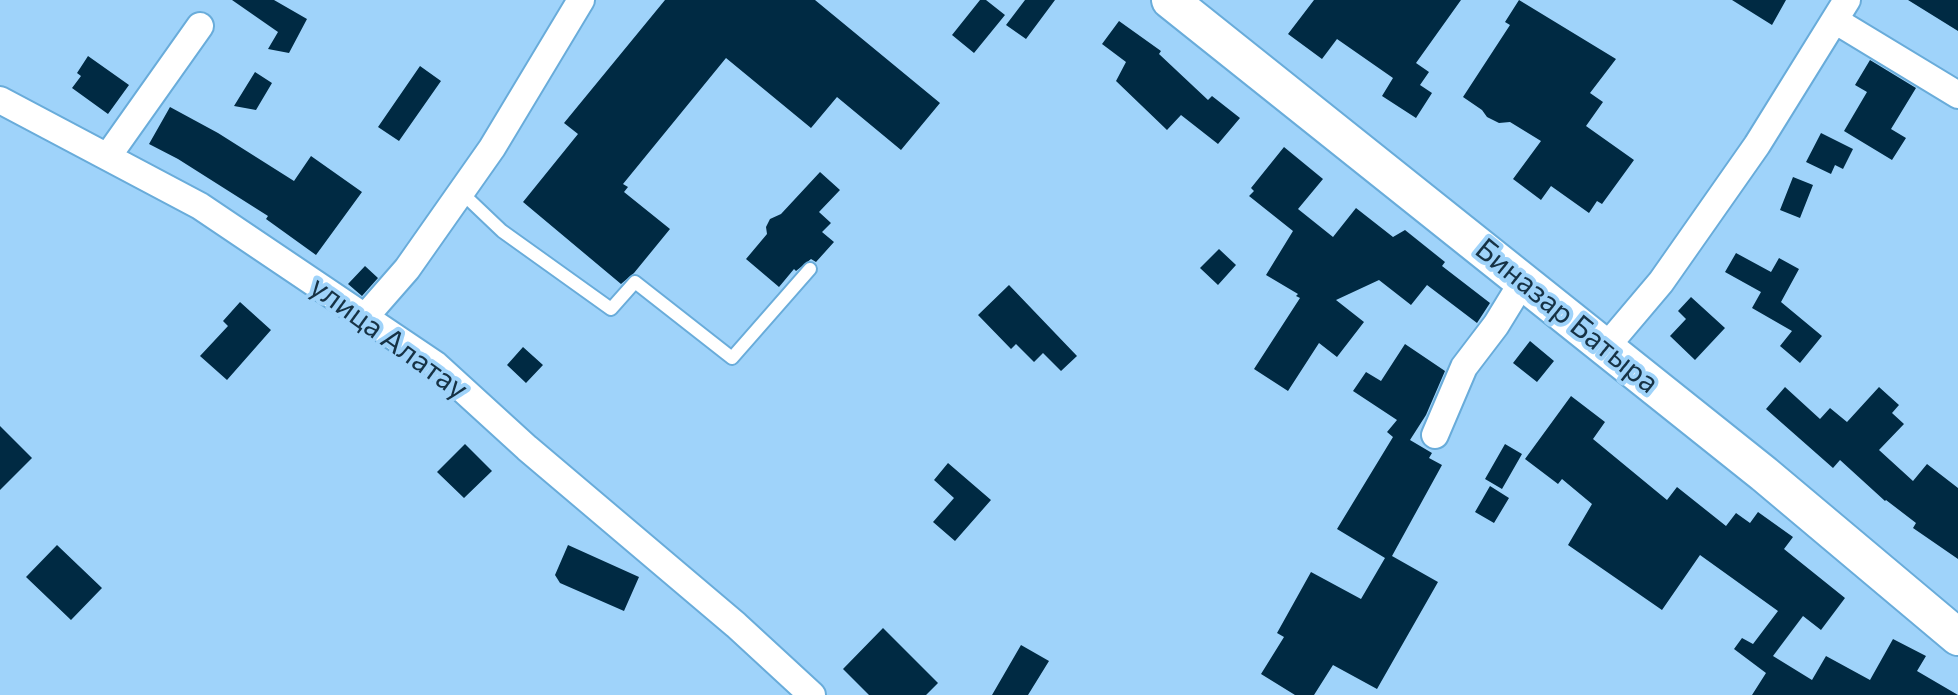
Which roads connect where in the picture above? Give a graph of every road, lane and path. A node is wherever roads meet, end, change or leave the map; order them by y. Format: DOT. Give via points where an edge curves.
graph roads {
  1 [pos="581,0"];
  2 [pos="1170,0"];
  3 [pos="1842,10"];
  4 [pos="200,26"];
  5 [pos="1958,95"];
  6 [pos="0,100"];
  7 [pos="108,156"];
  8 [pos="461,192"];
  9 [pos="810,269"];
  10 [pos="1523,281"];
  11 [pos="365,317"];
  12 [pos="1606,347"];
  13 [pos="1435,435"];
  14 [pos="1958,637"];
  15 [pos="812,695"];
  1 -- 8 [label="street"];
  2 -- 10 [label="street, Биназар Батыра"];
  3 -- 5 [label="street"];
  3 -- 12 [label="street" via="1757,145 1661,282"];
  4 -- 7 [label="street"];
  6 -- 7 [label="street, улица Алатау"];
  7 -- 11 [label="street, улица Алатау" via="200,206"];
  8 -- 9 [label="lane" via="502,231 611,309 635,282 732,358"];
  8 -- 11 [label="street" via="407,269"];
  10 -- 12 [label="street, Биназар Батыра"];
  10 -- 13 [label="street" via="1464,367"];
  11 -- 15 [label="street, улица Алатау" via="436,365"];
  12 -- 14 [label="street, Биназар Батыра"];
}
